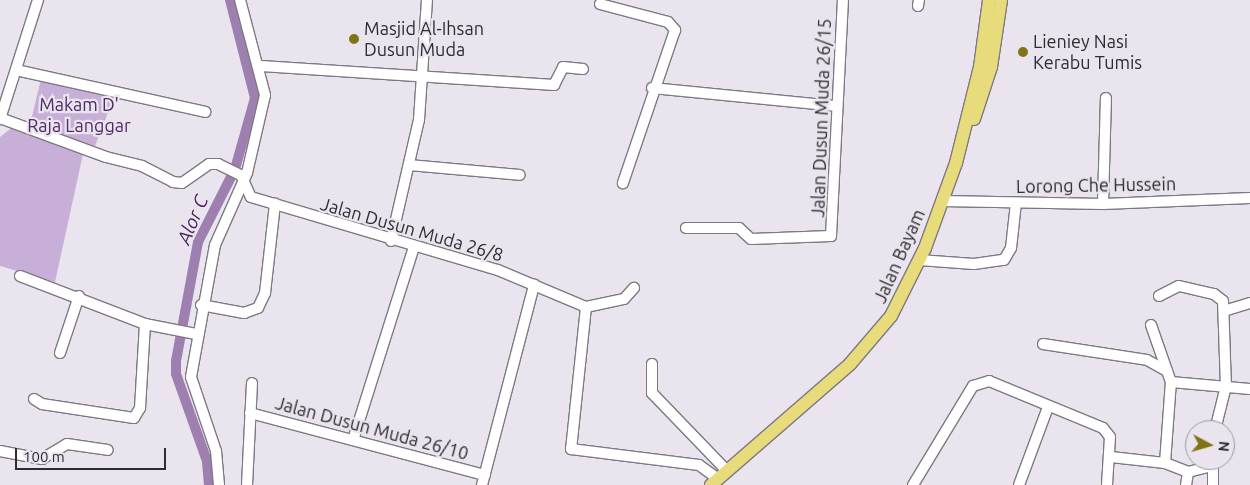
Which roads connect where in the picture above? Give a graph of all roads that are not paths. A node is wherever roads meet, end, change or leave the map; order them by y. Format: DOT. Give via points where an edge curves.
graph roads {
  1 [pos="38,0"];
  2 [pos="240,0"];
  3 [pos="427,0"];
  4 [pos="842,0"];
  5 [pos="1001,0"];
  6 [pos="600,4"];
  7 [pos="988,4"];
  8 [pos="261,66"];
  9 [pos="583,69"];
  10 [pos="16,70"];
  11 [pos="422,77"];
  12 [pos="652,88"];
  13 [pos="1106,98"];
  14 [pos="837,106"];
  15 [pos="205,112"];
  16 [pos="0,118"];
  17 [pos="956,163"];
  18 [pos="409,165"];
  19 [pos="520,176"];
  20 [pos="242,178"];
  21 [pos="623,183"];
  22 [pos="1250,198"];
  23 [pos="942,201"];
  24 [pos="1016,203"];
  25 [pos="275,204"];
  26 [pos="1103,204"];
  27 [pos="686,228"];
  28 [pos="391,242"];
  29 [pos="414,247"];
  30 [pos="919,260"];
  31 [pos="20,276"];
  32 [pos="534,285"];
  33 [pos="634,288"];
  34 [pos="79,296"];
  35 [pos="1159,296"];
  36 [pos="1250,303"];
  37 [pos="201,305"];
  38 [pos="586,308"];
  39 [pos="1227,310"];
  40 [pos="145,324"];
  41 [pos="1151,325"];
  42 [pos="193,333"];
  43 [pos="1043,344"];
  44 [pos="60,353"];
  45 [pos="652,364"];
  46 [pos="1165,370"];
  47 [pos="1171,382"];
  48 [pos="252,383"];
  49 [pos="1226,386"];
  50 [pos="1250,389"];
  51 [pos="34,398"];
  52 [pos="1048,407"];
  53 [pos="250,413"];
  54 [pos="1218,420"];
  55 [pos="354,437"];
  56 [pos="108,450"];
  57 [pos="0,451"];
  58 [pos="1111,457"];
  59 [pos="1165,462"];
  60 [pos="1193,470"];
  61 [pos="1212,470"];
  62 [pos="1188,472"];
  63 [pos="719,479"];
  64 [pos="483,480"];
  65 [pos="219,485"];
  66 [pos="246,485"];
  67 [pos="913,485"];
  68 [pos="1019,485"];
  69 [pos="1107,485"];
  70 [pos="1186,485"];
  71 [pos="1212,485"];
  1 -- 10 [label="street"];
  2 -- 8 [label="street"];
  3 -- 11 [label="street"];
  4 -- 14 [label="street, Jalan Dusun Muda 26/15"];
  5 -- 17 [label="main road" via="992,67"];
  6 -- 12 [label="street" via="673,25 674,42 661,60"];
  7 -- 17 [label="main road, Jalan Bayam" via="980,67"];
  8 -- 11 [label="street"];
  8 -- 20 [label="street" via="265,95"];
  9 -- 11 [label="street" via="563,67 554,85"];
  10 -- 15 [label="street"];
  10 -- 16 [label="street"];
  11 -- 18 [label="street"];
  12 -- 14 [label="street"];
  12 -- 21 [label="street"];
  13 -- 26 [label="street"];
  14 -- 27 [label="street, Jalan Dusun Muda 26/15" via="833,227 827,239 751,239 739,228"];
  16 -- 20 [label="street" via="106,157 142,166 173,182 186,181 211,163"];
  17 -- 23 [label="main road, Jalan Bayam"];
  18 -- 19 [label="street"];
  18 -- 28 [label="street"];
  20 -- 25 [label="street, Jalan Dusun Muda 26/8" via="249,196"];
  20 -- 37 [label="street" via="215,244"];
  22 -- 26 [label="street, Lorong Che Hussein"];
  23 -- 24 [label="street, Lorong Che Hussein"];
  23 -- 30 [label="main road, Jalan Bayam"];
  24 -- 26 [label="street, Lorong Che Hussein"];
  24 -- 30 [label="street" via="1011,248 1004,260 974,264"];
  25 -- 28 [label="street, Jalan Dusun Muda 26/8"];
  25 -- 37 [label="street" via="266,292 258,308 244,313"];
  28 -- 29 [label="street, Jalan Dusun Muda 26/8"];
  29 -- 32 [label="street, Jalan Dusun Muda 26/8"];
  29 -- 55 [label="street"];
  30 -- 63 [label="main road, Jalan Bayam" via="890,316 870,342"];
  31 -- 34 [label="street"];
  32 -- 38 [label="street, Jalan Dusun Muda 26/8"];
  32 -- 64 [label="street"];
  33 -- 38 [label="street" via="624,299"];
  34 -- 40 [label="street"];
  34 -- 44 [label="street"];
  35 -- 39 [label="street" via="1168,289 1191,288 1214,294"];
  36 -- 39 [label="street"];
  37 -- 42 [label="street"];
  38 -- 63 [label="street" via="571,449 699,465"];
  39 -- 49 [label="street"];
  40 -- 42 [label="street"];
  40 -- 51 [label="street" via="140,408 134,418 42,404"];
  41 -- 46 [label="street"];
  42 -- 65 [label="street" via="191,376 216,450"];
  43 -- 46 [label="street" via="1147,360"];
  45 -- 63 [label="street" via="652,393"];
  46 -- 47 [label="street"];
  47 -- 49 [label="street"];
  47 -- 59 [label="street"];
  48 -- 53 [label="street"];
  49 -- 50 [label="street"];
  49 -- 54 [label="street"];
  52 -- 58 [label="street" via="1103,428 1110,437"];
  52 -- 67 [label="street" via="998,384 980,381"];
  52 -- 68 [label="street"];
  53 -- 55 [label="street, Jalan Dusun Muda 26/10"];
  53 -- 66 [label="street"];
  55 -- 64 [label="street, Jalan Dusun Muda 26/10"];
  56 -- 57 [label="street" via="67,444 42,459"];
  58 -- 59 [label="street"];
  58 -- 69 [label="street"];
  59 -- 62 [label="street"];
  60 -- 62 [label="street"];
  61 -- 71 [label="street"];
  62 -- 70 [label="street"];
}
